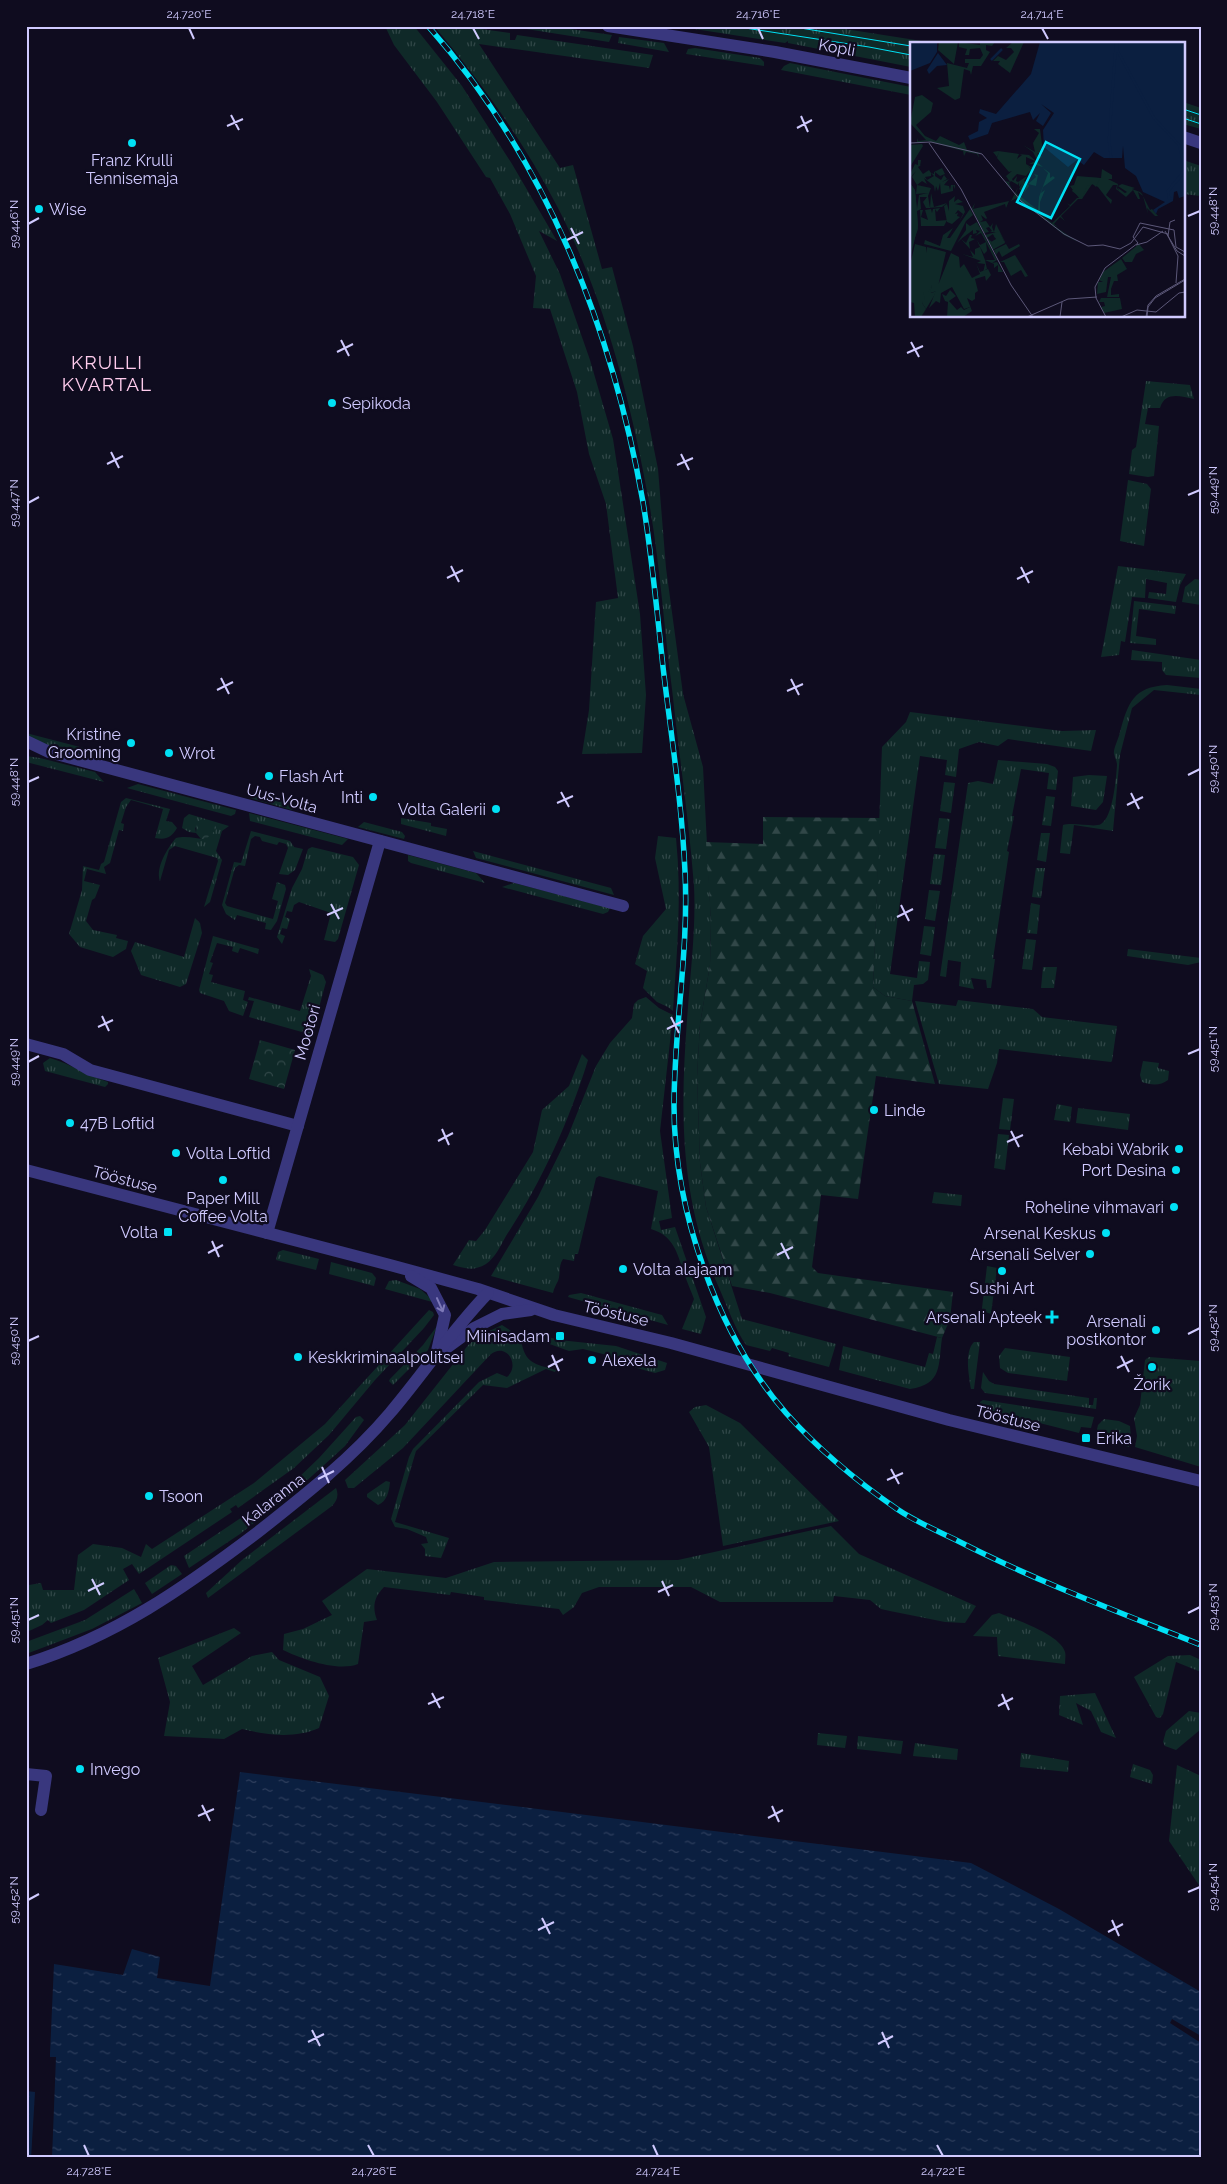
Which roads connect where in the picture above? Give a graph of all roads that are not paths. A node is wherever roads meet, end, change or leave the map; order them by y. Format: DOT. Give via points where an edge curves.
graph roads {
  1 [pos="608,26"];
  2 [pos="910,78"];
  3 [pos="1184,137"];
  4 [pos="1201,142"];
  5 [pos="26,741"];
  6 [pos="26,752"];
  7 [pos="49,752"];
  8 [pos="380,841"];
  9 [pos="623,906"];
  10 [pos="26,1044"];
  11 [pos="298,1126"];
  12 [pos="26,1170"];
  13 [pos="267,1233"];
  14 [pos="390,1265"];
  15 [pos="488,1293"];
  16 [pos="534,1310"];
  17 [pos="436,1356"];
  18 [pos="1201,1481"];
  19 [pos="26,1664"];
  20 [pos="26,1774"];
  21 [pos="41,1810"];
  1 -- 2 [label="street, Kopli"];
  3 -- 4 [label="street"];
  5 -- 7 [label="street, Uus-Volta"];
  6 -- 7 [label="street, Uus-Volta"];
  7 -- 8 [label="street, Uus-Volta"];
  8 -- 9 [label="street, Uus-Volta"];
  8 -- 11 [label="street, Mootori"];
  10 -- 11 [label="street" via="63,1054 90,1070"];
  11 -- 13 [label="street, Mootori"];
  12 -- 13 [label="street, Tööstuse"];
  13 -- 14 [label="street, Tööstuse"];
  14 -- 15 [label="street, Tööstuse"];
  14 -- 17 [label="street, one-way" via="420,1280 438,1299 445,1315"];
  15 -- 16 [label="street, Tööstuse"];
  15 -- 17 [label="street, Kalaranna" via="467,1314"];
  16 -- 17 [label="street" via="502,1314 474,1328"];
  16 -- 18 [label="street, Tööstuse" via="684,1346 949,1420"];
  17 -- 19 [label="street, Kalaranna" via="360,1446 281,1514 194,1581 142,1614 100,1635"];
  20 -- 21 [label="street" via="46,1776"];
}
